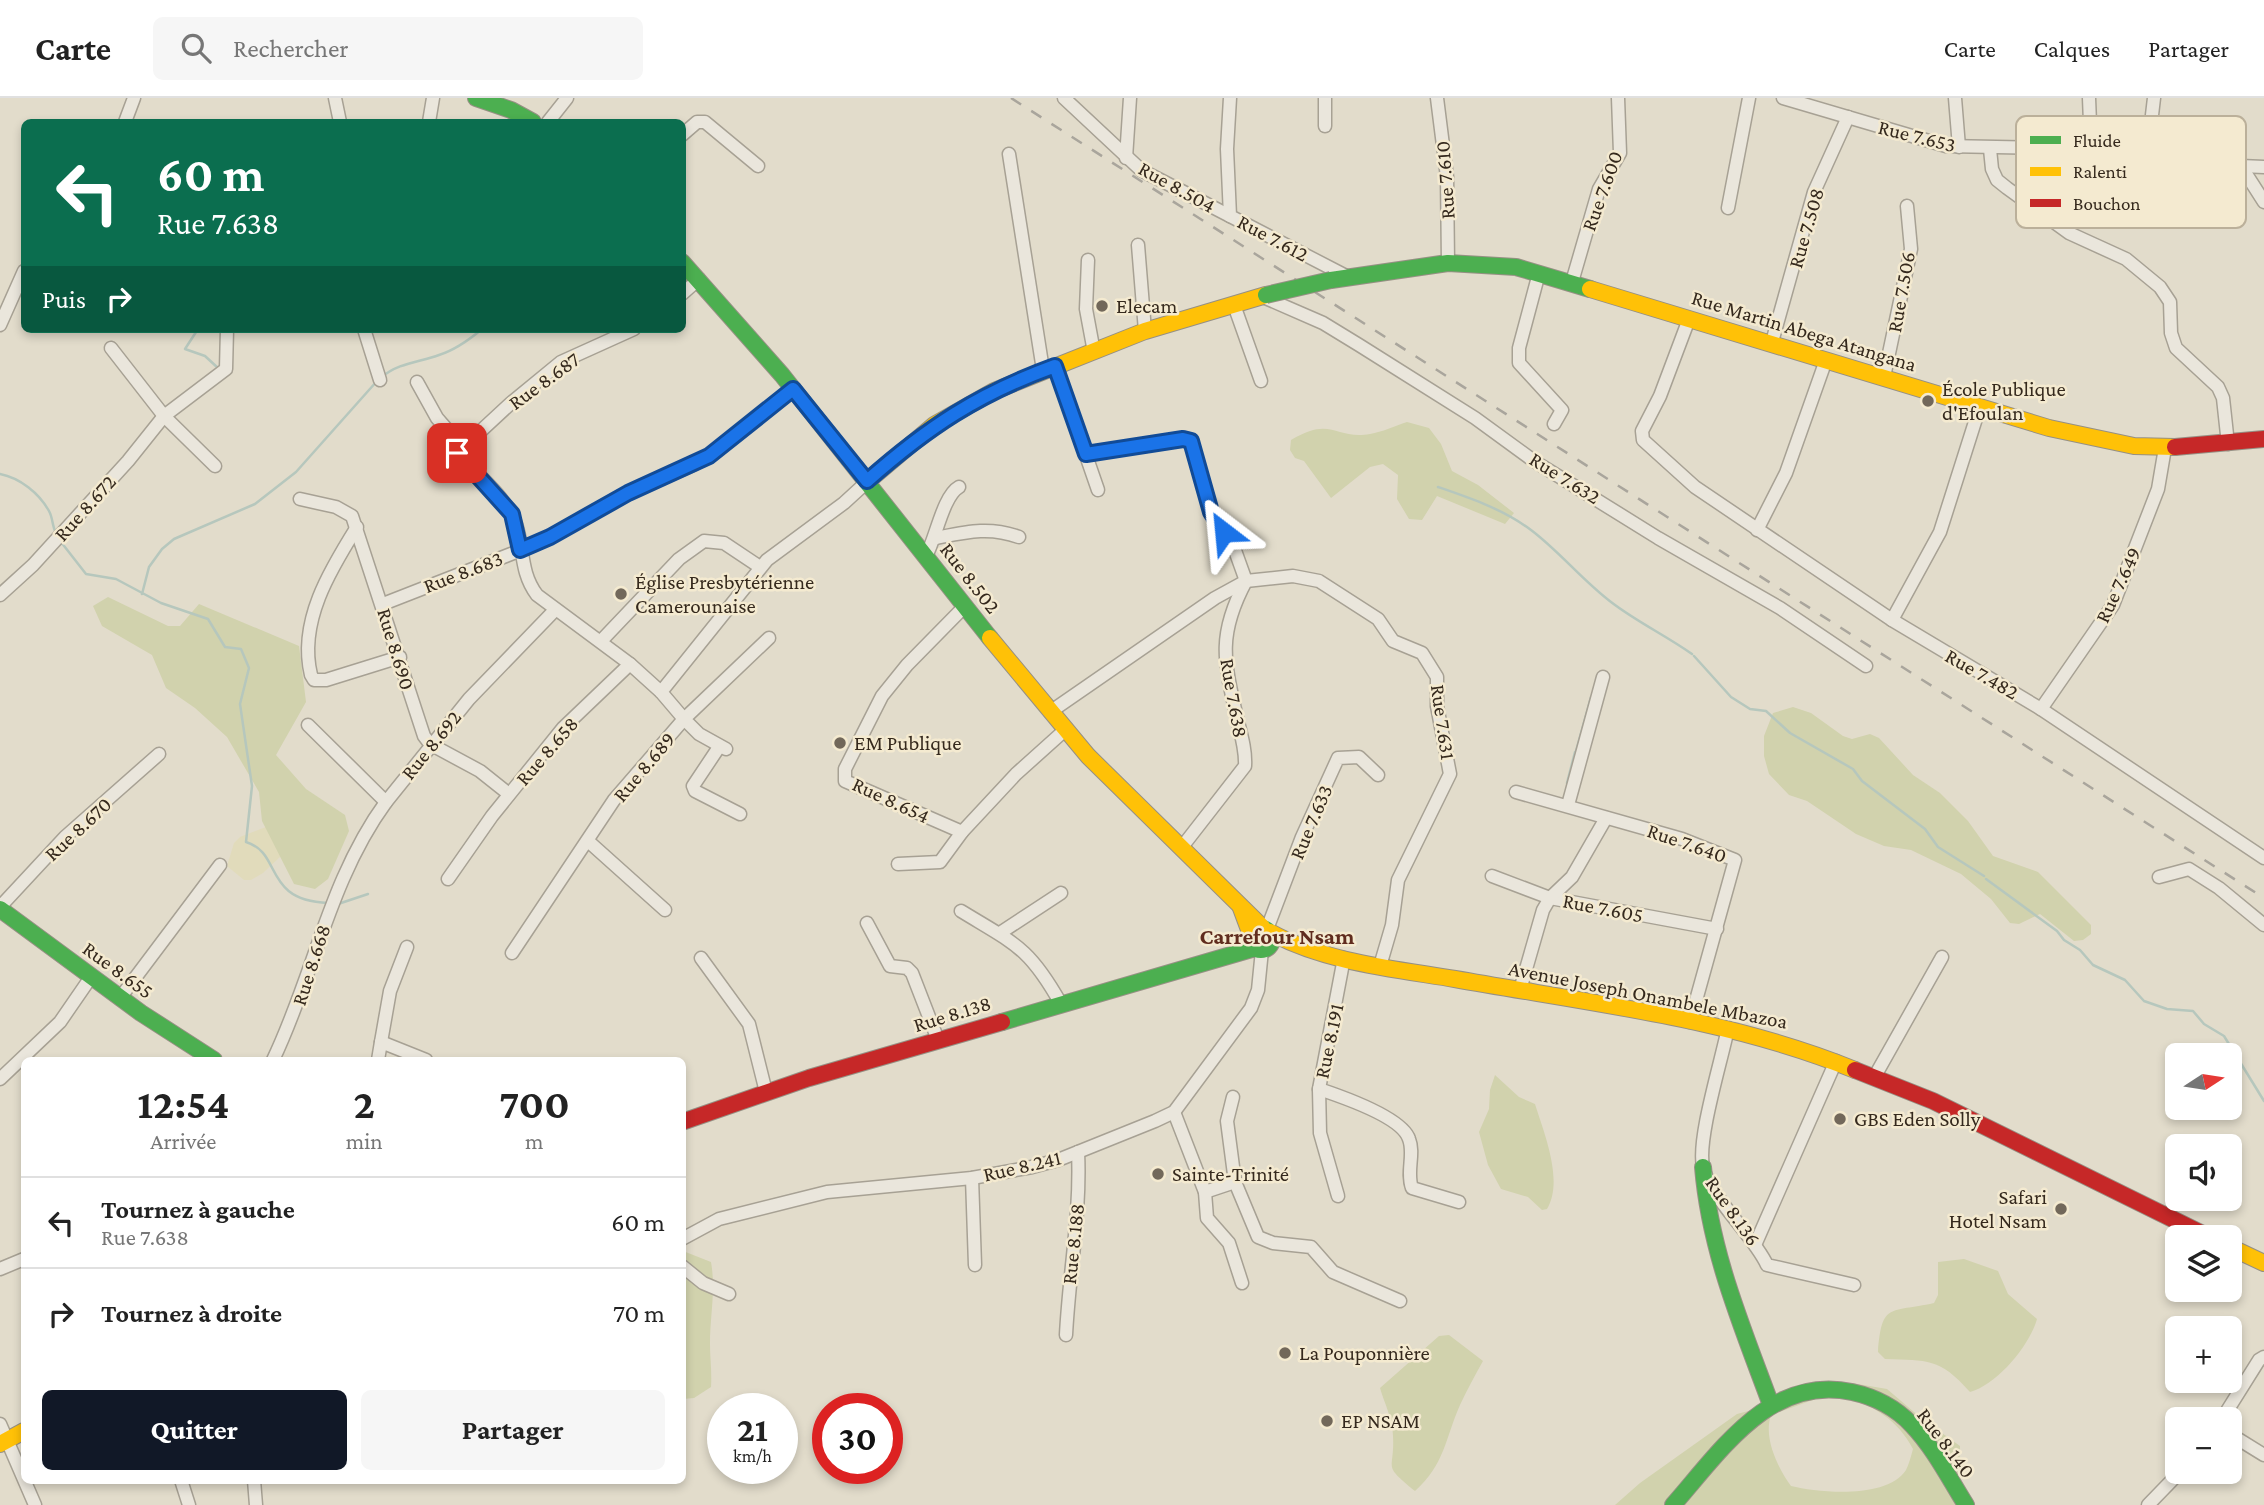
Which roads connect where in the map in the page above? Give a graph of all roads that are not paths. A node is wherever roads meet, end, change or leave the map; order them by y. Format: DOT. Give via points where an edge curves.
graph roads {
  1 [pos="134,98"];
  2 [pos="335,98"];
  3 [pos="433,98"];
  4 [pos="476,98"];
  5 [pos="567,98"];
  6 [pos="1065,98"];
  7 [pos="1130,98"];
  8 [pos="1230,98"];
  9 [pos="1325,98"];
  10 [pos="1437,98"];
  11 [pos="1618,98"];
  12 [pos="1749,98"];
  13 [pos="1783,98"];
  14 [pos="1955,98"];
  15 [pos="2089,98"];
  16 [pos="2154,98"];
  17 [pos="2090,116"];
  18 [pos="2152,116"];
  19 [pos="1848,117"];
  20 [pos="126,119"];
  21 [pos="339,119"];
  22 [pos="430,119"];
  23 [pos="528,119"];
  24 [pos="550,119"];
  25 [pos="1325,126"];
  26 [pos="686,132"];
  27 [pos="1959,147"];
  28 [pos="1990,149"];
  29 [pos="2016,149"];
  30 [pos="1009,155"];
  31 [pos="1126,158"];
  32 [pos="758,166"];
  33 [pos="2246,166"];
  34 [pos="2264,167"];
  35 [pos="2246,174"];
  36 [pos="2016,195"];
  37 [pos="2264,202"];
  38 [pos="1907,206"];
  39 [pos="1728,208"];
  40 [pos="1230,216"];
  41 [pos="2062,228"];
  42 [pos="1138,245"];
  43 [pos="1088,260"];
  44 [pos="1448,262"];
  45 [pos="686,266"];
  46 [pos="1539,273"];
  47 [pos="21,276"];
  48 [pos="1339,278"];
  49 [pos="699,279"];
  50 [pos="1572,282"];
  51 [pos="686,290"];
  52 [pos="1263,296"];
  53 [pos="5,302"];
  54 [pos="1234,305"];
  55 [pos="1689,319"];
  56 [pos="0,325"];
  57 [pos="1145,331"];
  58 [pos="227,333"];
  59 [pos="365,333"];
  60 [pos="625,333"];
  61 [pos="1772,342"];
  62 [pos="111,348"];
  63 [pos="1094,352"];
  64 [pos="1826,360"];
  65 [pos="1049,368"];
  66 [pos="1884,377"];
  67 [pos="380,380"];
  68 [pos="1261,381"];
  69 [pos="417,382"];
  70 [pos="793,389"];
  71 [pos="1980,406"];
  72 [pos="164,416"];
  73 [pos="1554,424"];
  74 [pos="2264,439"];
  75 [pos="2228,444"];
  76 [pos="463,448"];
  77 [pos="2165,448"];
  78 [pos="1086,454"];
  79 [pos="215,466"];
  80 [pos="867,481"];
  81 [pos="959,487"];
  82 [pos="1098,490"];
  83 [pos="300,499"];
  84 [pos="357,527"];
  85 [pos="1757,530"];
  86 [pos="1018,537"];
  87 [pos="936,538"];
  88 [pos="520,550"];
  89 [pos="926,556"];
  90 [pos="760,567"];
  91 [pos="1246,581"];
  92 [pos="0,595"];
  93 [pos="383,604"];
  94 [pos="965,606"];
  95 [pos="554,611"];
  96 [pos="1892,620"];
  97 [pos="769,638"];
  98 [pos="602,640"];
  99 [pos="400,657"];
  100 [pos="630,664"];
  101 [pos="1866,666"];
  102 [pos="1603,677"];
  103 [pos="660,692"];
  104 [pos="2041,709"];
  105 [pos="1051,712"];
  106 [pos="684,719"];
  107 [pos="308,725"];
  108 [pos="1065,730"];
  109 [pos="430,744"];
  110 [pos="159,754"];
  111 [pos="1378,775"];
  112 [pos="1516,792"];
  113 [pos="509,794"];
  114 [pos="386,802"];
  115 [pos="1568,806"];
  116 [pos="740,814"];
  117 [pos="1606,818"];
  118 [pos="962,832"];
  119 [pos="588,841"];
  120 [pos="1182,847"];
  121 [pos="2263,856"];
  122 [pos="898,864"];
  123 [pos="220,865"];
  124 [pos="1492,876"];
  125 [pos="2159,877"];
  126 [pos="448,879"];
  127 [pos="1061,893"];
  128 [pos="1550,898"];
  129 [pos="0,908"];
  130 [pos="665,910"];
  131 [pos="961,911"];
  132 [pos="867,923"];
  133 [pos="2264,925"];
  134 [pos="1717,929"];
  135 [pos="1000,933"];
  136 [pos="1261,939"];
  137 [pos="407,947"];
  138 [pos="512,953"];
  139 [pos="1942,957"];
  140 [pos="701,958"];
  141 [pos="1344,958"];
  142 [pos="1380,966"];
  143 [pos="91,978"];
  144 [pos="1520,990"];
  145 [pos="120,998"];
  146 [pos="1061,1004"];
  147 [pos="1690,1021"];
  148 [pos="1728,1028"];
  149 [pos="938,1040"];
  150 [pos="381,1042"];
  151 [pos="23,1057"];
  152 [pos="209,1057"];
  153 [pos="274,1057"];
  154 [pos="378,1057"];
  155 [pos="418,1057"];
  156 [pos="21,1059"];
  157 [pos="1836,1061"];
  158 [pos="1875,1076"];
  159 [pos="0,1079"];
  160 [pos="1319,1089"];
  161 [pos="766,1092"];
  162 [pos="1233,1097"];
  163 [pos="1174,1112"];
  164 [pos="686,1121"];
  165 [pos="1077,1152"];
  166 [pos="1703,1167"];
  167 [pos="972,1178"];
  168 [pos="1235,1182"];
  169 [pos="1205,1192"];
  170 [pos="1338,1196"];
  171 [pos="1459,1202"];
  172 [pos="2184,1225"];
  173 [pos="686,1237"];
  174 [pos="1755,1245"];
  175 [pos="2242,1253"];
  176 [pos="21,1260"];
  177 [pos="2264,1263"];
  178 [pos="975,1265"];
  179 [pos="0,1269"];
  180 [pos="686,1269"];
  181 [pos="1242,1283"];
  182 [pos="1854,1285"];
  183 [pos="729,1294"];
  184 [pos="1400,1301"];
  185 [pos="1066,1335"];
  186 [pos="2264,1357"];
  187 [pos="1771,1405"];
  188 [pos="2230,1407"];
  189 [pos="0,1424"];
  190 [pos="21,1433"];
  191 [pos="2242,1441"];
  192 [pos="3,1442"];
  193 [pos="2264,1455"];
  194 [pos="21,1477"];
  195 [pos="24,1484"];
  196 [pos="182,1484"];
  197 [pos="254,1484"];
  198 [pos="2168,1484"];
  199 [pos="35,1505"];
  200 [pos="189,1505"];
  201 [pos="256,1505"];
  202 [pos="1673,1505"];
  203 [pos="1966,1505"];
  204 [pos="2148,1505"];
  1 -- 20 [label="street"];
  2 -- 21 [label="street"];
  3 -- 22 [label="street"];
  4 -- 23 [label="main road"];
  5 -- 24 [label="street"];
  6 -- 31 [label="street, Rue 8.504"];
  7 -- 31 [label="street"];
  8 -- 40 [label="street, Rue 7.612"];
  9 -- 25 [label="street"];
  10 -- 44 [label="street, Rue 7.610" via="1447,177"];
  11 -- 50 [label="street, Rue 7.600" via="1620,153 1599,189"];
  12 -- 39 [label="street"];
  13 -- 19 [label="street, Rue 7.653"];
  14 -- 27 [label="street"];
  15 -- 17 [label="street"];
  16 -- 18 [label="street"];
  19 -- 27 [label="street, Rue 7.653" via="1923,142"];
  19 -- 61 [label="street, Rue 7.508" via="1814,192"];
  26 -- 32 [label="street" via="697,122 705,122"];
  27 -- 28 [label="street, Rue 7.653"];
  28 -- 29 [label="street, Rue 7.653"];
  28 -- 36 [label="street" via="1997,180"];
  30 -- 65 [label="street"];
  31 -- 40 [label="street, Rue 8.504" via="1161,182"];
  33 -- 34 [label="street, Rue 7.653"];
  35 -- 37 [label="street"];
  38 -- 66 [label="street, Rue 7.506" via="1911,249"];
  40 -- 48 [label="street, Rue 7.612"];
  41 -- 75 [label="street" via="2126,258 2160,287 2170,302 2176,348 2218,387 2223,398"];
  42 -- 57 [label="street"];
  43 -- 63 [label="street" via="1086,309"];
  44 -- 46 [label="main road, Rue Martin Abega Atangana"];
  44 -- 48 [label="main road, Rue Martin Abega Atangana"];
  45 -- 49 [label="main road, Rue 8.502"];
  46 -- 50 [label="main road, Rue Martin Abega Atangana"];
  46 -- 73 [label="street, Rue 7.632" via="1518,348 1519,363 1562,410"];
  47 -- 53 [label="street"];
  48 -- 52 [label="main road, Rue Martin Abega Atangana, bridge"];
  49 -- 51 [label="street"];
  49 -- 70 [label="main road, Rue 8.502"];
  50 -- 55 [label="main road, Rue Martin Abega Atangana"];
  52 -- 54 [label="main road, Rue Martin Abega Atangana"];
  52 -- 101 [label="street, Rue 7.632" via="1359,345 1534,461 1780,608"];
  53 -- 56 [label="street"];
  54 -- 57 [label="main road, Rue Martin Abega Atangana"];
  54 -- 68 [label="street"];
  55 -- 61 [label="main road, Rue Martin Abega Atangana"];
  55 -- 85 [label="street, Rue 7.482" via="1641,435 1646,445 1695,487"];
  57 -- 63 [label="main road, Rue Martin Abega Atangana"];
  58 -- 72 [label="street, Rue 8.672" via="226,369"];
  59 -- 67 [label="street"];
  60 -- 76 [label="street, Rue 8.687" via="561,362"];
  61 -- 64 [label="main road, Rue Martin Abega Atangana"];
  62 -- 72 [label="street"];
  63 -- 65 [label="main road, Rue Martin Abega Atangana"];
  64 -- 66 [label="main road, Rue Martin Abega Atangana"];
  64 -- 85 [label="street" via="1786,473"];
  65 -- 78 [label="street"];
  65 -- 80 [label="main road, Rue Martin Abega Atangana" via="962,407"];
  66 -- 71 [label="main road, Rue Martin Abega Atangana"];
  69 -- 76 [label="street" via="437,418"];
  70 -- 80 [label="main road, Rue 8.502"];
  70 -- 88 [label="street, Rue 8.683" via="709,456"];
  71 -- 77 [label="main road, Rue Martin Abega Atangana" via="2103,441"];
  71 -- 96 [label="street" via="1940,532"];
  72 -- 79 [label="street"];
  72 -- 92 [label="street, Rue 8.672" via="33,565"];
  74 -- 75 [label="main road, Rue Martin Abega Atangana"];
  75 -- 77 [label="main road, Rue Martin Abega Atangana"];
  76 -- 88 [label="street" via="457,453 512,514"];
  77 -- 104 [label="street, Rue 7.649" via="2158,489 2113,605"];
  78 -- 82 [label="street"];
  78 -- 91 [label="street" via="1188,439 1211,512 1232,542"];
  80 -- 89 [label="main road, Rue 8.502"];
  80 -- 90 [label="street"];
  81 -- 87 [label="street" via="949,495"];
  83 -- 84 [label="street" via="337,507 352,516"];
  84 -- 93 [label="street, Rue 8.690"];
  84 -- 99 [label="street" via="334,564 314,613 311,675 314,680 326,680"];
  85 -- 96 [label="street, Rue 7.482"];
  86 -- 87 [label="street" via="981,529"];
  87 -- 89 [label="street"];
  88 -- 93 [label="street, Rue 8.683"];
  88 -- 95 [label="street" via="530,586"];
  89 -- 94 [label="main road, Rue 8.502"];
  90 -- 98 [label="street" via="724,543 704,541 679,559"];
  90 -- 103 [label="street"];
  91 -- 105 [label="street, Rue 7.631" via="1214,598"];
  91 -- 120 [label="street, Rue 7.638" via="1230,611 1225,645 1245,766"];
  91 -- 142 [label="street, Rue 7.631" via="1293,576 1318,581 1378,619 1392,641 1422,653 1437,677 1449,778 1398,880"];
  93 -- 99 [label="street, Rue 8.690"];
  94 -- 105 [label="main road, Rue 8.502"];
  94 -- 118 [label="street, Rue 8.654" via="882,696 844,776 851,784"];
  95 -- 98 [label="street"];
  95 -- 109 [label="street, Rue 8.692"];
  96 -- 104 [label="street, Rue 7.482"];
  97 -- 106 [label="street"];
  98 -- 100 [label="street"];
  99 -- 109 [label="street, Rue 8.690" via="419,726"];
  100 -- 103 [label="street"];
  100 -- 113 [label="street, Rue 8.658" via="564,728"];
  102 -- 115 [label="street"];
  103 -- 106 [label="street, Rue 8.689"];
  104 -- 121 [label="street, Rue 7.482"];
  105 -- 108 [label="main road, Rue 8.502"];
  106 -- 116 [label="street" via="722,748 693,786 695,791"];
  106 -- 119 [label="street, Rue 8.689" via="626,785"];
  107 -- 114 [label="street, Rue 8.692"];
  108 -- 118 [label="street"];
  108 -- 120 [label="main road, Rue 8.502" via="1143,813"];
  109 -- 113 [label="street" via="480,771"];
  109 -- 114 [label="street, Rue 8.692"];
  110 -- 129 [label="street, Rue 8.670" via="65,837"];
  111 -- 136 [label="street, Rue 7.633" via="1359,757 1338,758"];
  112 -- 115 [label="street, Rue 7.640"];
  113 -- 126 [label="street, Rue 8.658"];
  114 -- 153 [label="street, Rue 8.668" via="346,869 293,1019"];
  115 -- 117 [label="street, Rue 7.640"];
  117 -- 128 [label="street" via="1572,877"];
  117 -- 134 [label="street, Rue 7.640" via="1682,839 1735,860"];
  118 -- 122 [label="street" via="940,862"];
  119 -- 130 [label="street"];
  119 -- 138 [label="street, Rue 8.689"];
  120 -- 136 [label="main road, Rue 8.502" via="1240,906"];
  123 -- 145 [label="street"];
  124 -- 128 [label="street, Rue 7.605"];
  125 -- 133 [label="street" via="2189,869"];
  127 -- 135 [label="street"];
  128 -- 134 [label="street, Rue 7.605"];
  128 -- 144 [label="street"];
  129 -- 143 [label="main road, Rue 8.655"];
  131 -- 135 [label="street"];
  132 -- 149 [label="street" via="890,966 912,973"];
  134 -- 147 [label="street, Rue 7.640"];
  135 -- 146 [label="street" via="1037,963"];
  136 -- 141 [label="main road, Avenue Joseph Onambele Mbazoa"];
  136 -- 146 [label="main road, Rue 8.138" via="1234,952"];
  136 -- 163 [label="street" via="1258,990 1251,1008"];
  137 -- 150 [label="street" via="390,991"];
  139 -- 158 [label="street"];
  140 -- 161 [label="street" via="749,1024"];
  141 -- 142 [label="main road, Avenue Joseph Onambele Mbazoa"];
  141 -- 160 [label="street, Rue 8.191"];
  142 -- 144 [label="main road, Avenue Joseph Onambele Mbazoa"];
  143 -- 145 [label="main road, Rue 8.655"];
  143 -- 151 [label="street" via="60,1022"];
  144 -- 147 [label="main road, Avenue Joseph Onambele Mbazoa"];
  145 -- 152 [label="main road, Rue 8.655"];
  146 -- 149 [label="main road, Rue 8.138"];
  147 -- 148 [label="main road, Avenue Joseph Onambele Mbazoa"];
  148 -- 157 [label="main road, Avenue Joseph Onambele Mbazoa"];
  148 -- 166 [label="street, Rue 8.136" via="1709,1110"];
  149 -- 161 [label="main road, Rue 8.138"];
  150 -- 154 [label="street"];
  150 -- 155 [label="street"];
  156 -- 159 [label="street"];
  157 -- 158 [label="main road, Avenue Joseph Onambele Mbazoa"];
  157 -- 174 [label="street"];
  158 -- 172 [label="main road, Avenue Joseph Onambele Mbazoa"];
  160 -- 170 [label="street" via="1320,1133"];
  160 -- 171 [label="street, Rue 8.191" via="1361,1104 1401,1129 1410,1140 1412,1188"];
  161 -- 164 [label="main road, Rue 8.138"];
  162 -- 168 [label="street" via="1227,1121"];
  163 -- 165 [label="street, Rue 8.241"];
  163 -- 169 [label="street"];
  165 -- 167 [label="street, Rue 8.241" via="1032,1167"];
  165 -- 185 [label="street, Rue 8.188" via="1078,1213"];
  166 -- 174 [label="street, Rue 8.136"];
  166 -- 187 [label="main road" via="1709,1233 1721,1277"];
  167 -- 173 [label="street, Rue 8.241" via="827,1192 719,1219"];
  167 -- 178 [label="street"];
  168 -- 169 [label="street"];
  168 -- 184 [label="street" via="1258,1237 1311,1247 1333,1272"];
  169 -- 181 [label="street" via="1207,1218 1229,1243"];
  174 -- 182 [label="street, Rue 8.136" via="1767,1265"];
  175 -- 177 [label="main road"];
  176 -- 179 [label="street"];
  180 -- 183 [label="street"];
  186 -- 188 [label="street"];
  187 -- 202 [label="main road, Rue 8.140" via="1746,1425"];
  187 -- 203 [label="main road, Rue 8.140" via="1822,1388 1873,1398 1912,1426"];
  189 -- 192 [label="street"];
  190 -- 192 [label="main road"];
  191 -- 193 [label="street"];
  192 -- 194 [label="street"];
  195 -- 199 [label="street"];
  196 -- 200 [label="street"];
  197 -- 201 [label="street"];
  198 -- 204 [label="street"];
}
